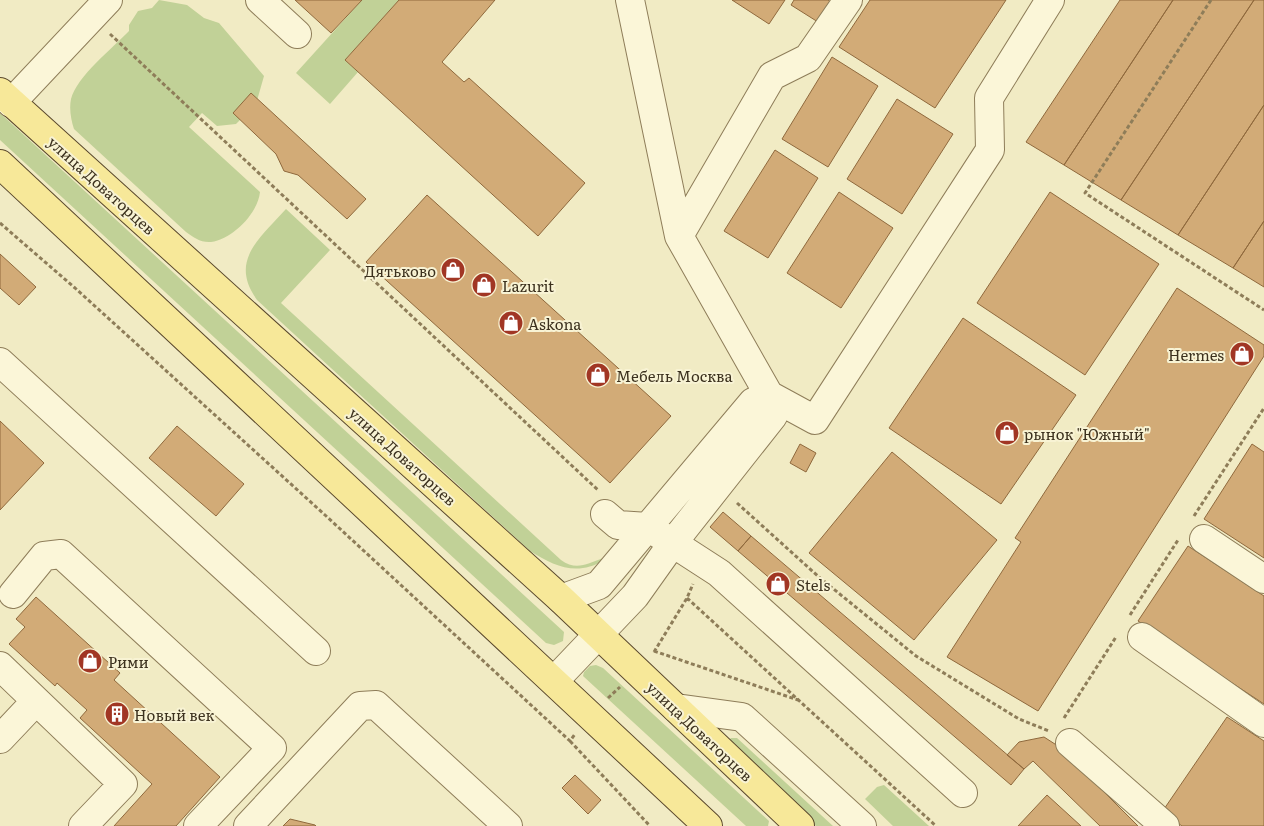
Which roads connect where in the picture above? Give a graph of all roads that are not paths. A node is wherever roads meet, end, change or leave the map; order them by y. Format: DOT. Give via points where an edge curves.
graph roads {
  1 [pos="260,0"];
  2 [pos="630,0"];
  3 [pos="848,0"];
  4 [pos="1050,0"];
  5 [pos="100,8"];
  6 [pos="297,34"];
  7 [pos="6,98"];
  8 [pos="0,164"];
  9 [pos="679,236"];
  10 [pos="0,362"];
  11 [pos="769,395"];
  12 [pos="603,503"];
  13 [pos="648,527"];
  14 [pos="1192,532"];
  15 [pos="683,551"];
  16 [pos="1264,579"];
  17 [pos="561,598"];
  18 [pos="6,602"];
  19 [pos="1130,629"];
  20 [pos="598,634"];
  21 [pos="316,650"];
  22 [pos="0,666"];
  23 [pos="554,681"];
  24 [pos="36,701"];
  25 [pos="676,708"];
  26 [pos="1264,723"];
  27 [pos="1061,733"];
  28 [pos="0,740"];
  29 [pos="964,794"];
  30 [pos="83,826"];
  31 [pos="198,826"];
  32 [pos="248,826"];
  33 [pos="508,826"];
  34 [pos="708,826"];
  35 [pos="800,826"];
  36 [pos="862,826"];
  37 [pos="1165,826"];
  1 -- 6 [label="lane"];
  2 -- 9 [label="lane"];
  3 -- 9 [label="lane" via="808,58 772,76"];
  4 -- 11 [label="lane" via="989,98 990,150 815,420"];
  5 -- 7 [label="lane"];
  7 -- 17 [label="main road, улица Доваторцев"];
  8 -- 23 [label="main road"];
  9 -- 11 [label="lane"];
  10 -- 21 [label="lane"];
  11 -- 13 [label="lane" via="753,402"];
  11 -- 15 [label="lane" via="773,416"];
  12 -- 13 [label="lane" via="618,524"];
  13 -- 15 [label="lane"];
  13 -- 17 [label="lane" via="599,585"];
  14 -- 16 [label="lane"];
  15 -- 20 [label="lane"];
  15 -- 29 [label="lane" via="719,573"];
  17 -- 20 [label="main road, улица Доваторцев"];
  18 -- 31 [label="lane" via="44,556 61,554 272,748"];
  19 -- 26 [label="lane"];
  20 -- 23 [label="lane"];
  20 -- 25 [label="main road, улица Доваторцев"];
  22 -- 24 [label="lane"];
  23 -- 34 [label="main road"];
  24 -- 28 [label="lane"];
  24 -- 30 [label="lane" via="123,784"];
  25 -- 35 [label="main road, улица Доваторцев"];
  25 -- 36 [label="lane" via="742,717"];
  27 -- 37 [label="lane"];
  32 -- 33 [label="lane" via="360,706 376,705"];
}
